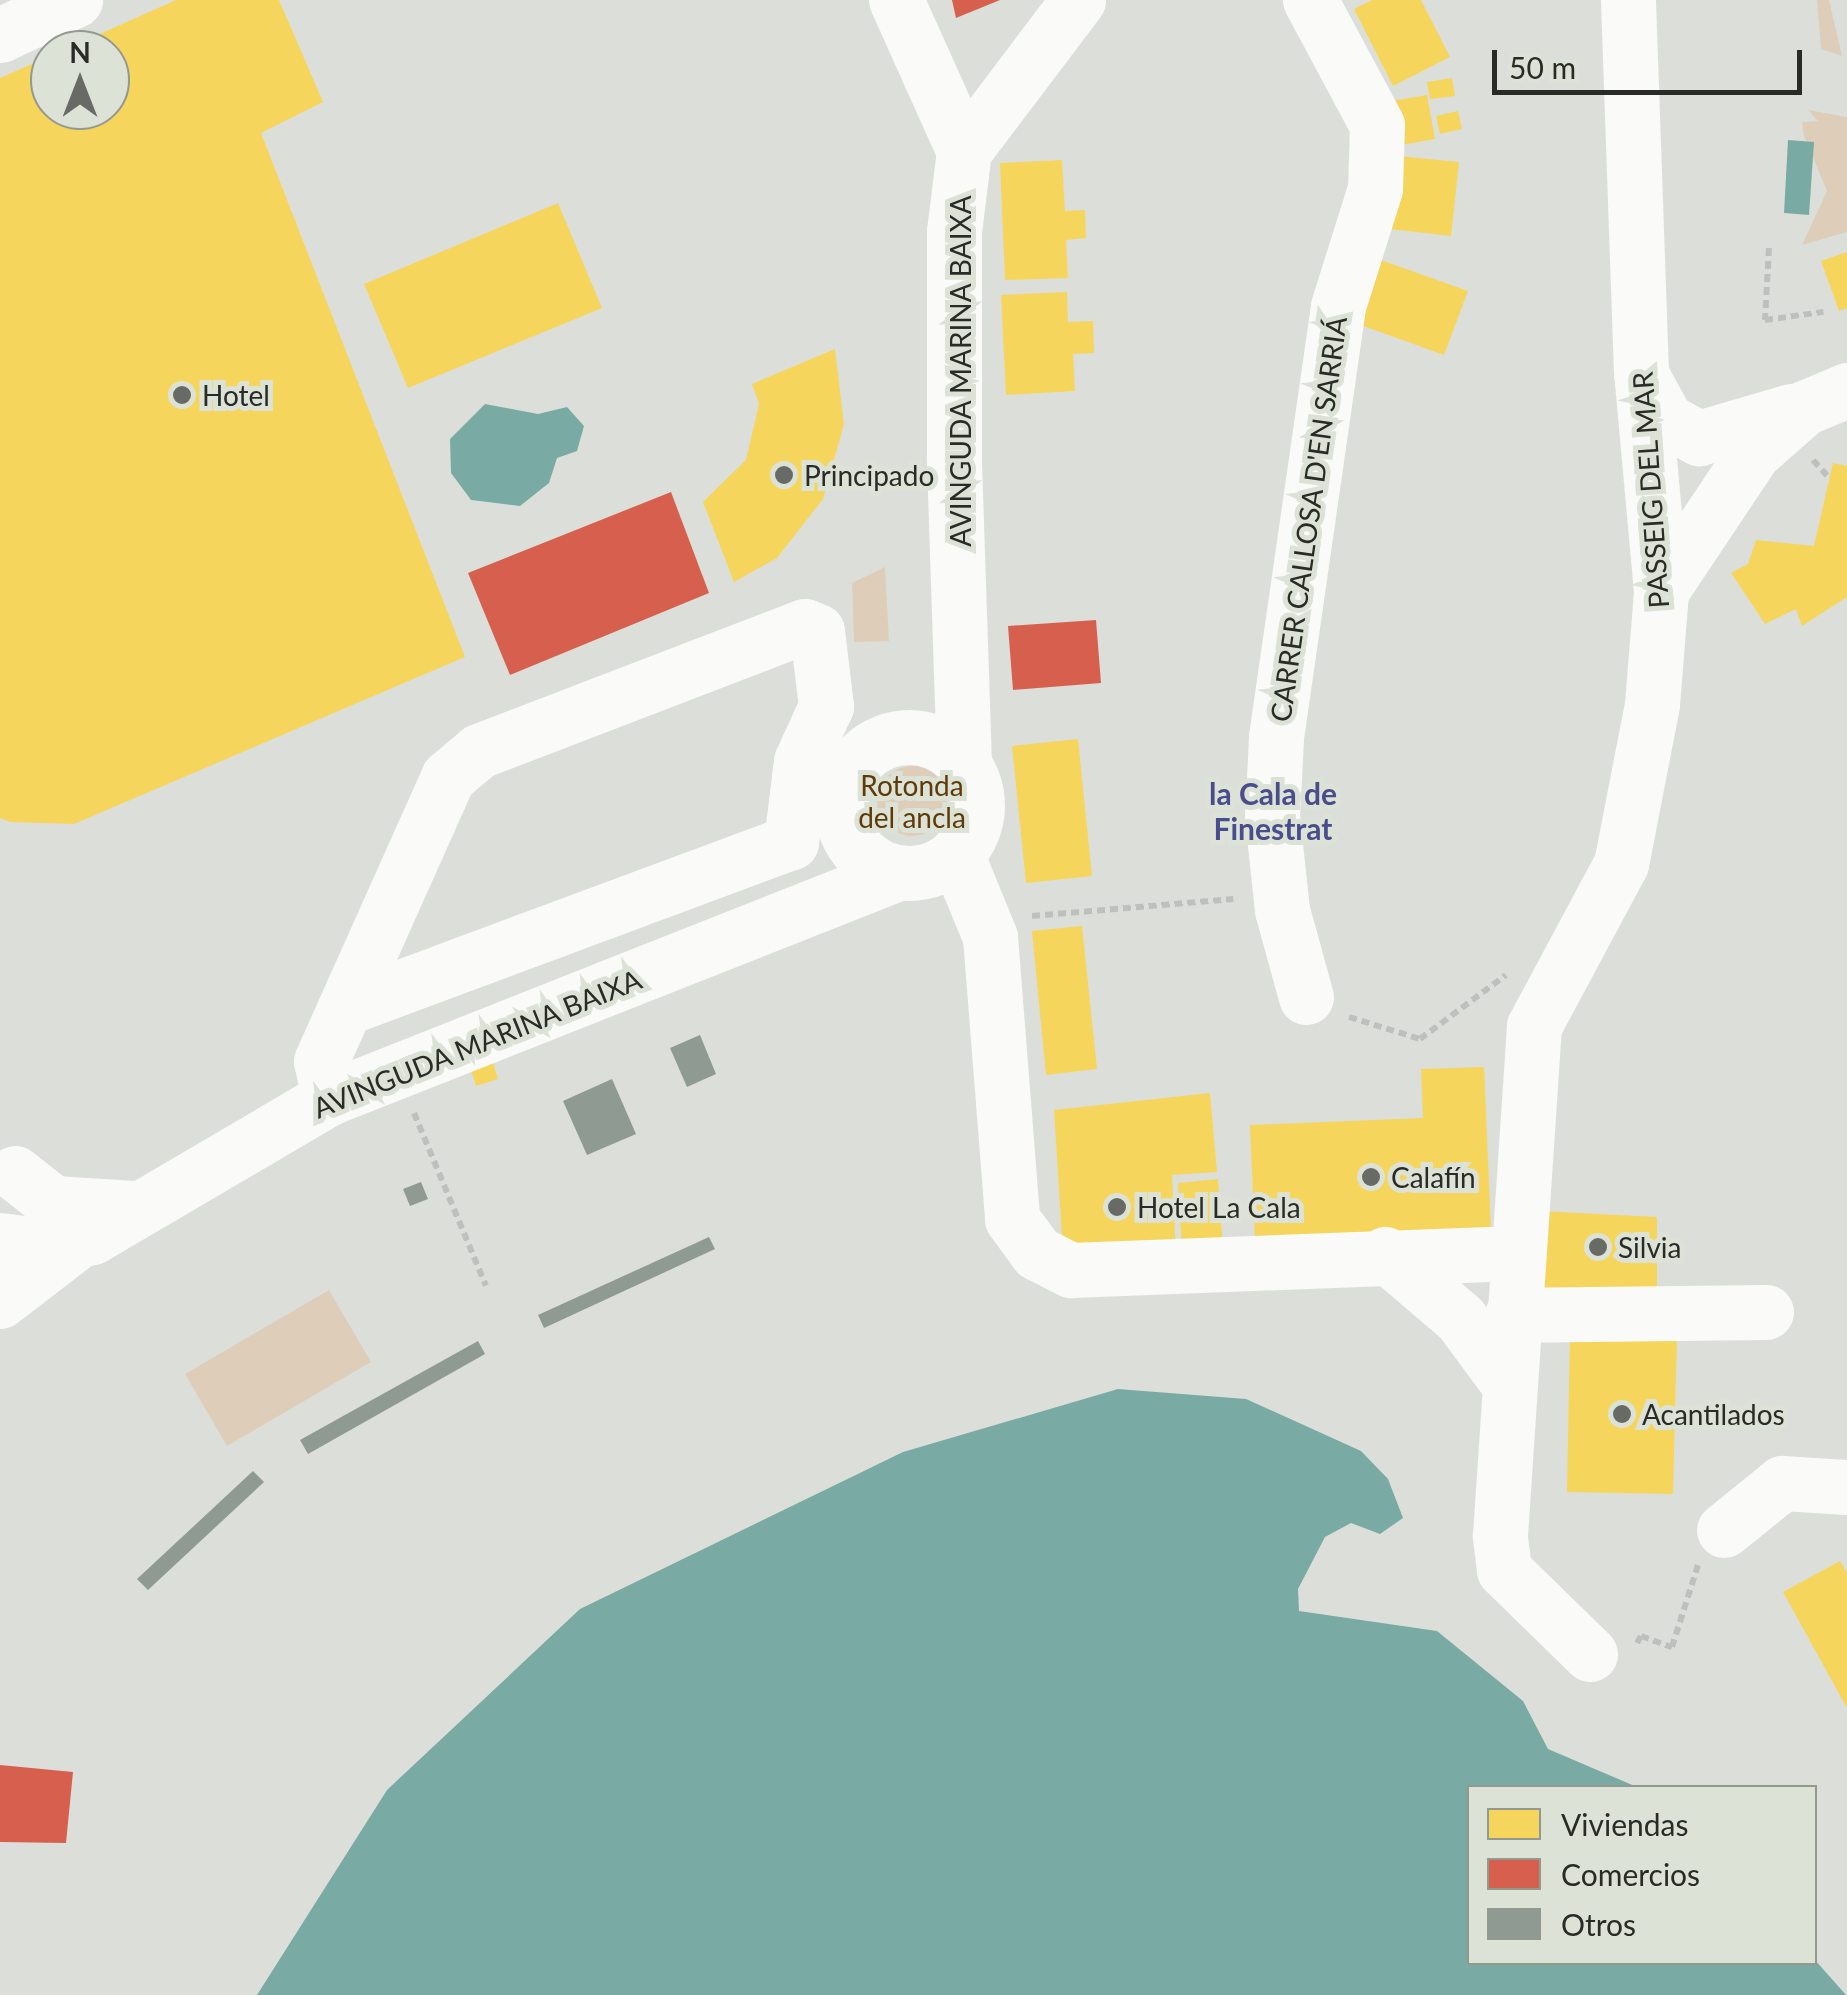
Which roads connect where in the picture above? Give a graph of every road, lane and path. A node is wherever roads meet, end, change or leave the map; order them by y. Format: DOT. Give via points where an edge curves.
graph roads {
  1 [pos="76,0"];
  2 [pos="896,0"];
  3 [pos="1078,0"];
  4 [pos="1310,0"];
  5 [pos="1628,0"];
  6 [pos="0,36"];
  7 [pos="964,151"];
  8 [pos="1769,248"];
  9 [pos="1823,312"];
  10 [pos="1641,374"];
  11 [pos="1825,399"];
  12 [pos="1661,591"];
  13 [pos="963,661"];
  14 [pos="927,726"];
  15 [pos="964,764"];
  16 [pos="847,835"];
  17 [pos="956,854"];
  18 [pos="898,872"];
  19 [pos="1281,895"];
  20 [pos="800,918"];
  21 [pos="986,920"];
  22 [pos="1547,989"];
  23 [pos="1306,997"];
  24 [pos="345,1008"];
  25 [pos="396,1070"];
  26 [pos="329,1098"];
  27 [pos="6,1155"];
  28 [pos="104,1221"];
  29 [pos="0,1237"];
  30 [pos="1515,1253"];
  31 [pos="1385,1254"];
  32 [pos="486,1286"];
  33 [pos="0,1301"];
  34 [pos="1766,1312"];
  35 [pos="1512,1315"];
  36 [pos="1508,1384"];
  37 [pos="1847,1487"];
  38 [pos="1724,1530"];
  39 [pos="1590,1654"];
  1 -- 6 [label="street"];
  2 -- 7 [label="street"];
  3 -- 7 [label="street, AVINGUDA MARINA BAIXA"];
  4 -- 19 [label="street, CARRER CALLOSA D'EN SARRIÁ" via="1376,124 1375,189 1338,306 1276,737"];
  5 -- 10 [label="street, PASSEIG DEL MAR"];
  7 -- 13 [label="street, AVINGUDA MARINA BAIXA" via="954,231"];
  8 -- 9 [label="path" via="1766,320"];
  10 -- 11 [label="street" via="1666,420 1699,438"];
  10 -- 12 [label="street, PASSEIG DEL MAR"];
  11 -- 12 [label="street" via="1708,508"];
  12 -- 22 [label="street, PASSEIG DEL MAR" via="1635,826"];
  13 -- 14 [label="street, AVINGUDA MARINA BAIXA"];
  13 -- 15 [label="street, AVINGUDA MARINA BAIXA"];
  14 -- 15 [label="street"];
  14 -- 16 [label="street" via="876,744 847,774"];
  15 -- 17 [label="street" via="976,820"];
  16 -- 18 [label="street"];
  16 -- 20 [label="street, AVINGUDA MARINA BAIXA" via="830,886"];
  17 -- 18 [label="street"];
  17 -- 21 [label="street"];
  18 -- 20 [label="street, AVINGUDA MARINA BAIXA"];
  19 -- 21 [label="path"];
  19 -- 23 [label="street, CARRER CALLOSA D'EN SARRIÁ"];
  20 -- 25 [label="street, AVINGUDA MARINA BAIXA"];
  21 -- 31 [label="street" via="1012,1219 1037,1253 1070,1270"];
  22 -- 23 [label="path" via="1509,972 1420,1040"];
  22 -- 30 [label="street, PASSEIG DEL MAR" via="1534,1026"];
  24 -- 24 [label="street" via="791,842 801,761 826,706 816,631 805,626 479,751 448,777"];
  24 -- 26 [label="street" via="321,1061"];
  25 -- 26 [label="street, AVINGUDA MARINA BAIXA"];
  25 -- 32 [label="path"];
  26 -- 28 [label="street, AVINGUDA MARINA BAIXA"];
  27 -- 28 [label="street" via="53,1204"];
  27 -- 29 [label="street" via="16,1209"];
  28 -- 29 [label="street"];
  28 -- 33 [label="street, AVINGUDA MARINA BAIXA"];
  30 -- 31 [label="street"];
  30 -- 35 [label="street"];
  31 -- 36 [label="street" via="1460,1318"];
  34 -- 35 [label="street"];
  35 -- 36 [label="street"];
  36 -- 39 [label="street" via="1504,1570"];
  37 -- 38 [label="street" via="1782,1484"];
  38 -- 39 [label="path" via="1702,1552 1672,1648 1642,1636 1616,1672"];
}
